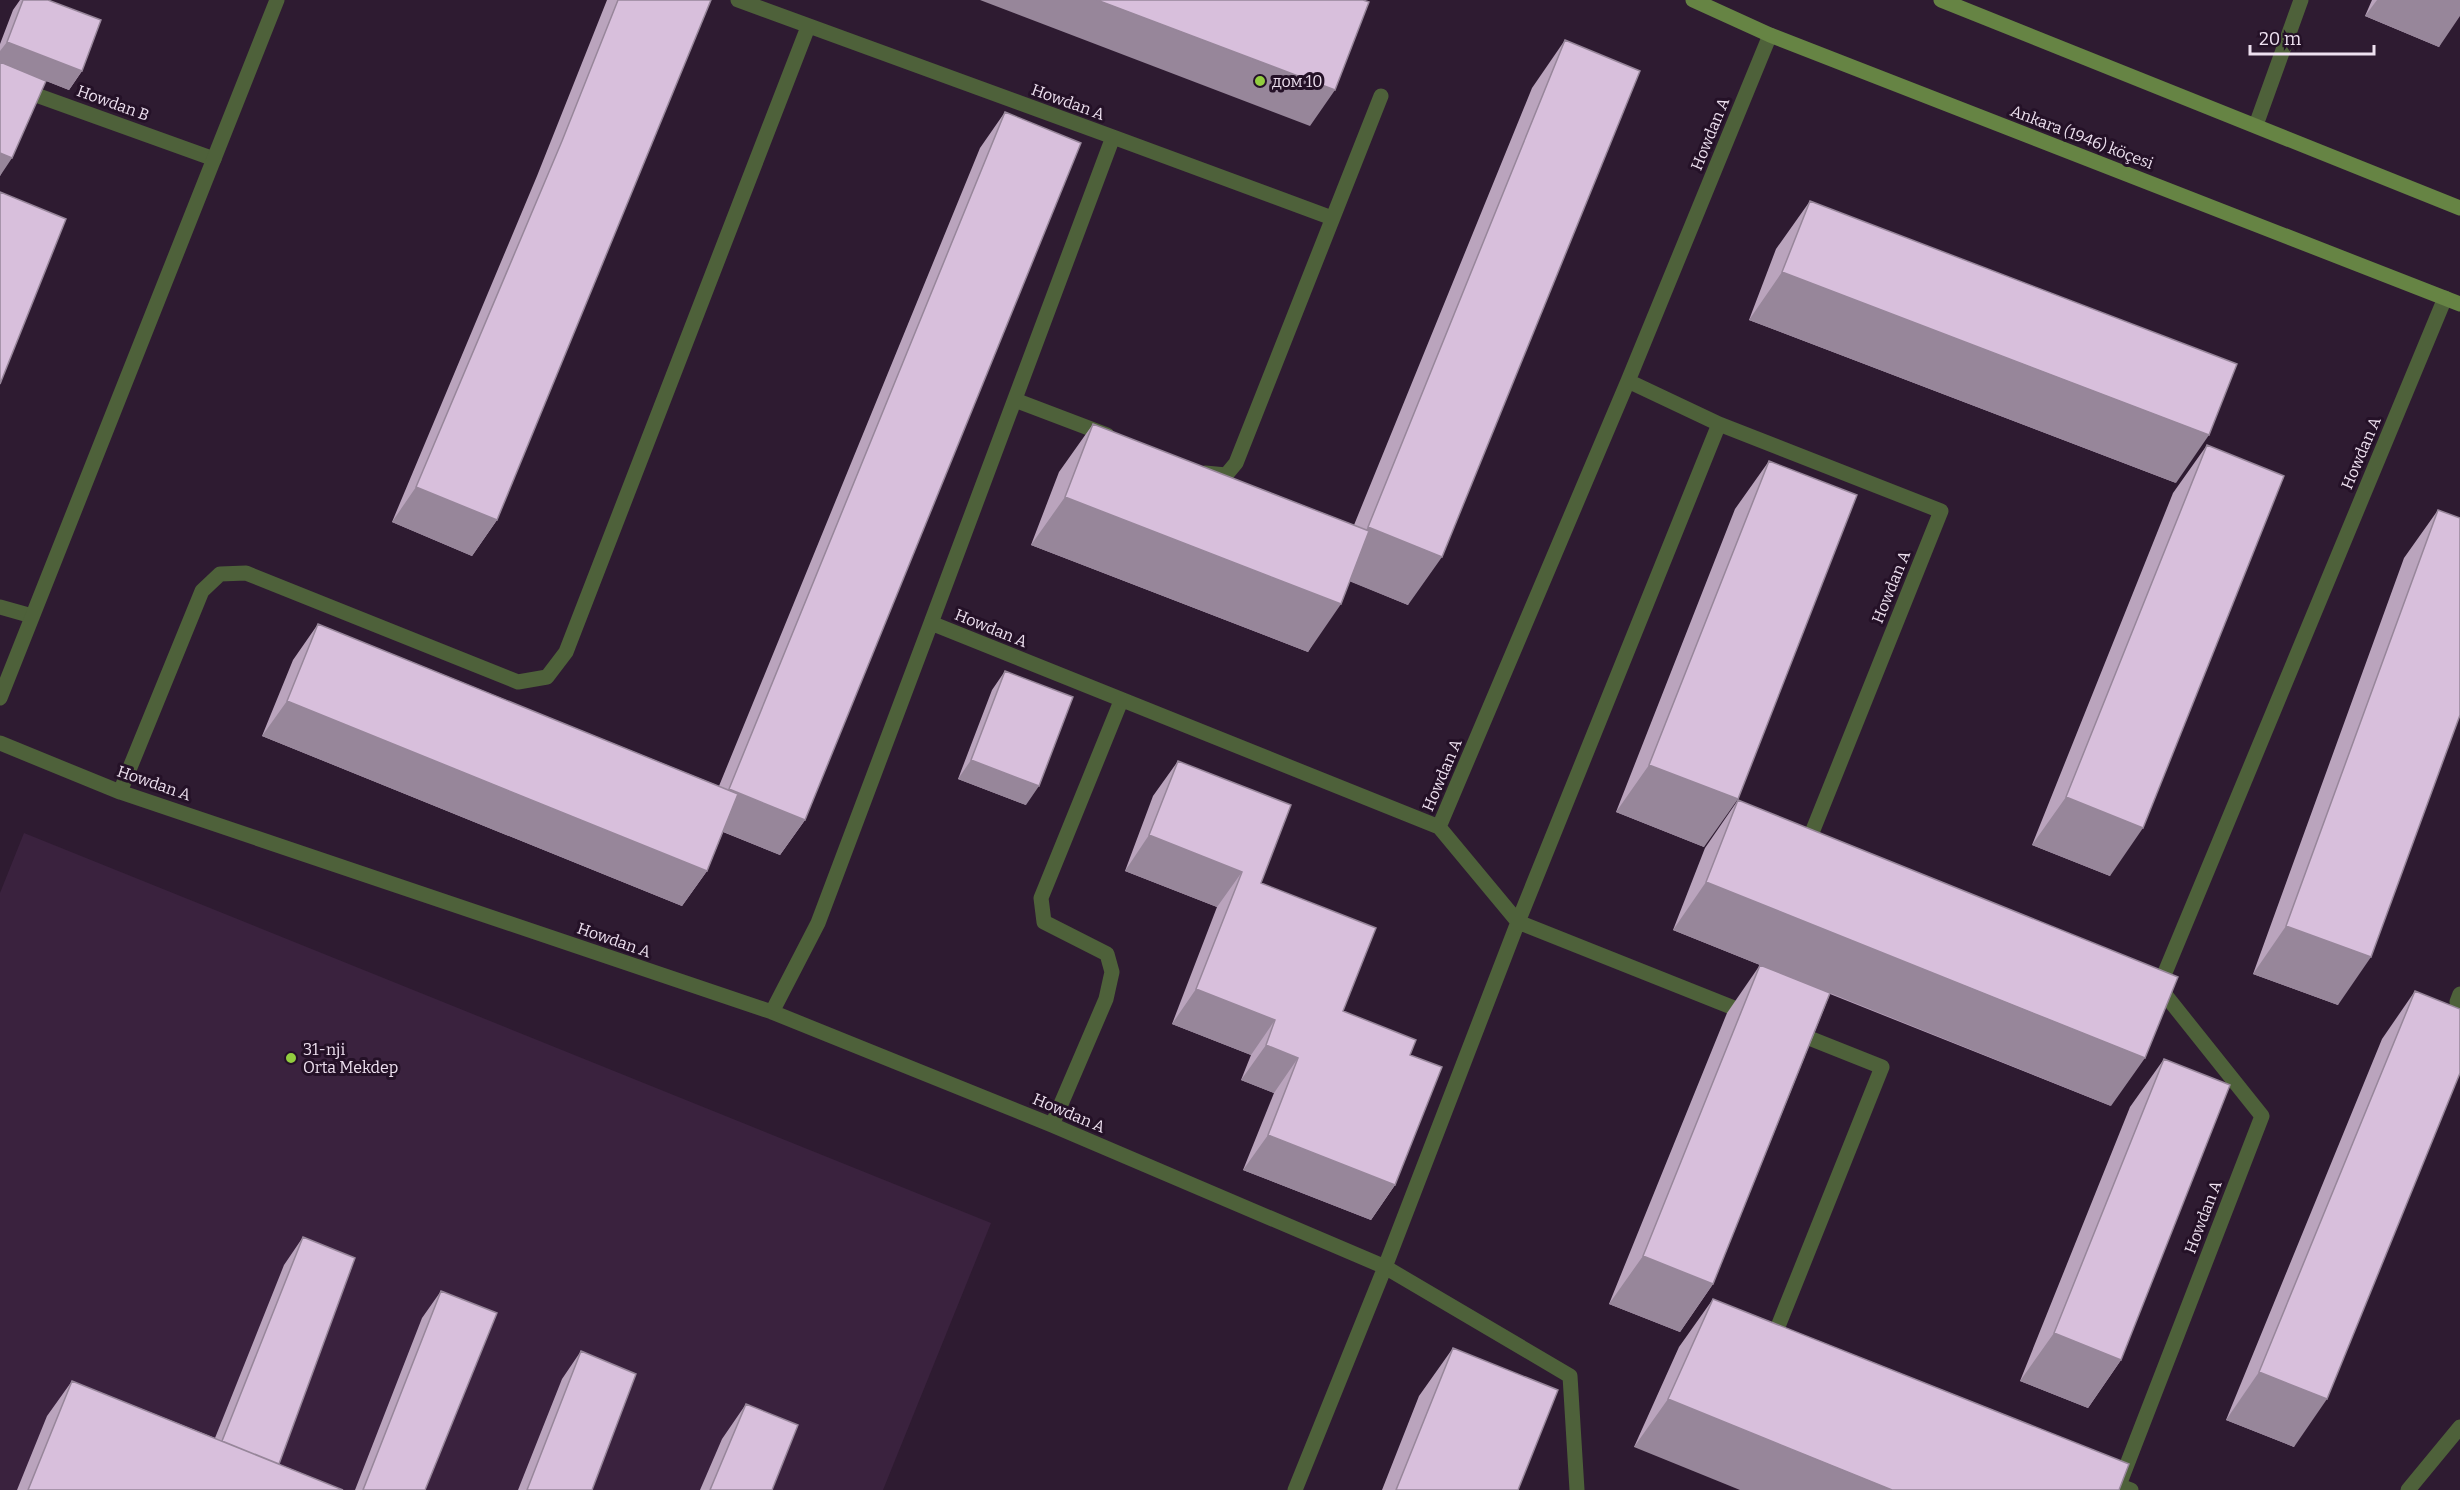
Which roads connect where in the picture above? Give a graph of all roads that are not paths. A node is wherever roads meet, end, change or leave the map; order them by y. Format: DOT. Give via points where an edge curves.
graph roads {
  1 [pos="277,0"];
  2 [pos="738,0"];
  3 [pos="1693,0"];
  4 [pos="1941,0"];
  5 [pos="2301,0"];
  6 [pos="808,27"];
  7 [pos="1770,35"];
  8 [pos="0,82"];
  9 [pos="1381,96"];
  10 [pos="2256,125"];
  11 [pos="1113,137"];
  12 [pos="214,159"];
  13 [pos="2460,208"];
  14 [pos="1332,218"];
  15 [pos="2445,298"];
  16 [pos="2460,304"];
  17 [pos="1628,381"];
  18 [pos="1015,400"];
  19 [pos="1719,424"];
  20 [pos="1123,441"];
  21 [pos="1188,467"];
  22 [pos="0,606"];
  23 [pos="32,616"];
  24 [pos="931,623"];
  25 [pos="0,698"];
  26 [pos="1121,700"];
  27 [pos="0,743"];
  28 [pos="120,792"];
  29 [pos="1439,827"];
  30 [pos="1830,849"];
  31 [pos="1518,922"];
  32 [pos="2137,978"];
  33 [pos="2159,987"];
  34 [pos="772,1012"];
  35 [pos="1761,1019"];
  36 [pos="1783,1027"];
  37 [pos="1052,1125"];
  38 [pos="1384,1267"];
  39 [pos="1786,1358"];
  40 [pos="2460,1428"];
  41 [pos="2085,1473"];
  42 [pos="2125,1488"];
  43 [pos="1295,1490"];
  44 [pos="1577,1490"];
  45 [pos="2408,1490"];
  1 -- 12 [label="street"];
  2 -- 6 [label="street, Howdan A"];
  3 -- 7 [label="main road, Ankara (1946) köçesi"];
  4 -- 10 [label="main road"];
  5 -- 10 [label="street"];
  6 -- 11 [label="street, Howdan A"];
  6 -- 28 [label="street" via="566,652 547,677 518,682 246,573 220,574 202,591"];
  7 -- 15 [label="main road, Ankara (1946) köçesi"];
  7 -- 17 [label="street, Howdan A"];
  8 -- 12 [label="street, Howdan B"];
  9 -- 14 [label="street"];
  10 -- 13 [label="main road"];
  11 -- 14 [label="street"];
  11 -- 18 [label="street, Howdan A"];
  12 -- 23 [label="street"];
  14 -- 21 [label="street" via="1236,463 1226,475 1210,475"];
  15 -- 16 [label="main road, Ankara (1946) köçesi"];
  15 -- 33 [label="street, Howdan A"];
  17 -- 19 [label="street, Howdan A"];
  17 -- 29 [label="street, Howdan A"];
  18 -- 20 [label="street"];
  18 -- 24 [label="street, Howdan A"];
  19 -- 30 [label="street, Howdan A" via="1941,511 1809,840"];
  19 -- 31 [label="street"];
  22 -- 23 [label="street"];
  23 -- 25 [label="street"];
  24 -- 26 [label="street, Howdan A"];
  24 -- 34 [label="street" via="818,923"];
  26 -- 29 [label="street, Howdan A"];
  26 -- 37 [label="street" via="1041,898 1044,922 1107,954 1112,972 1106,999"];
  27 -- 28 [label="street, Howdan A"];
  28 -- 34 [label="street, Howdan A"];
  29 -- 31 [label="street"];
  31 -- 35 [label="street"];
  31 -- 38 [label="street"];
  32 -- 33 [label="street, Howdan A"];
  33 -- 42 [label="street, Howdan A" via="2262,1116"];
  34 -- 37 [label="street, Howdan A"];
  36 -- 39 [label="street" via="1882,1067 1773,1339"];
  37 -- 38 [label="street, Howdan A"];
  38 -- 43 [label="street"];
  38 -- 44 [label="street, Howdan A" via="1570,1376"];
  40 -- 45 [label="street"];
  41 -- 42 [label="street"];
}
